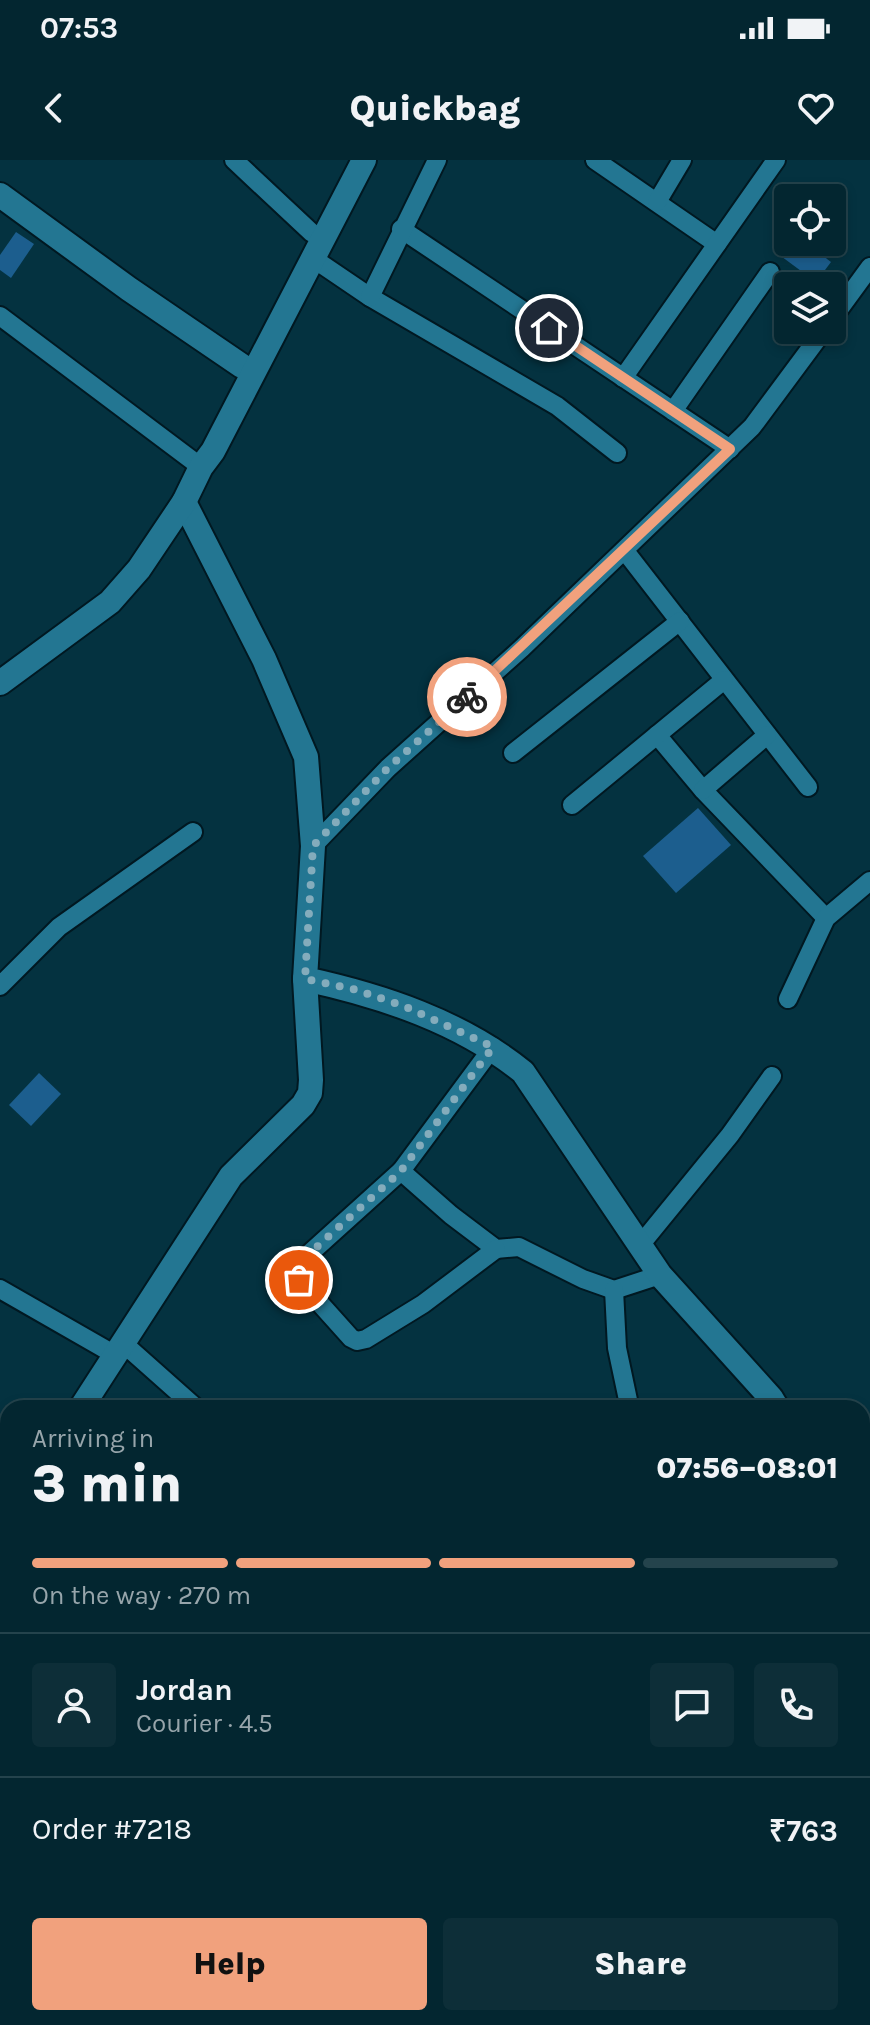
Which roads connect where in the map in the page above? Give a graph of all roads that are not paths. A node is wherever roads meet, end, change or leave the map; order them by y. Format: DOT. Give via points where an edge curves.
graph roads {
  1 [pos="234,160"];
  2 [pos="349,160"];
  3 [pos="364,160"];
  4 [pos="437,160"];
  5 [pos="595,160"];
  6 [pos="682,160"];
  7 [pos="776,160"];
  8 [pos="0,195"];
  9 [pos="657,202"];
  10 [pos="401,229"];
  11 [pos="312,233"];
  12 [pos="717,244"];
  13 [pos="314,259"];
  14 [pos="869,270"];
  15 [pos="770,272"];
  16 [pos="370,297"];
  17 [pos="846,300"];
  18 [pos="0,316"];
  19 [pos="814,344"];
  20 [pos="242,366"];
  21 [pos="623,378"];
  22 [pos="673,411"];
  23 [pos="730,449"];
  24 [pos="617,453"];
  25 [pos="201,467"];
  26 [pos="184,502"];
  27 [pos="625,551"];
  28 [pos="680,621"];
  29 [pos="724,680"];
  30 [pos="0,683"];
  31 [pos="657,735"];
  32 [pos="767,735"];
  33 [pos="513,753"];
  34 [pos="808,787"];
  35 [pos="703,790"];
  36 [pos="572,805"];
  37 [pos="193,832"];
  38 [pos="313,846"];
  39 [pos="870,881"];
  40 [pos="826,918"];
  41 [pos="305,979"];
  42 [pos="0,986"];
  43 [pos="788,999"];
  44 [pos="493,1047"];
  45 [pos="772,1076"];
  46 [pos="401,1171"];
  47 [pos="641,1244"];
  48 [pos="496,1249"];
  49 [pos="660,1275"];
  50 [pos="0,1289"];
  51 [pos="614,1290"];
  52 [pos="121,1350"];
  53 [pos="87,1400"];
  54 [pos="186,1400"];
  55 [pos="628,1400"];
  56 [pos="772,1400"];
  1 -- 11 [label="street"];
  2 -- 11 [label="main road"];
  3 -- 13 [label="main road"];
  4 -- 10 [label="street"];
  5 -- 9 [label="street"];
  6 -- 9 [label="street"];
  7 -- 12 [label="street"];
  8 -- 20 [label="main road"];
  9 -- 12 [label="street"];
  10 -- 16 [label="street"];
  10 -- 21 [label="street"];
  11 -- 20 [label="main road"];
  12 -- 21 [label="street"];
  13 -- 16 [label="street"];
  13 -- 25 [label="main road"];
  14 -- 17 [label="street"];
  15 -- 22 [label="street"];
  16 -- 24 [label="street" via="557,406"];
  18 -- 25 [label="street"];
  19 -- 23 [label="street"];
  20 -- 25 [label="main road" via="204,445"];
  21 -- 22 [label="street"];
  22 -- 23 [label="street"];
  23 -- 27 [label="street"];
  25 -- 26 [label="main road"];
  26 -- 30 [label="main road" via="110,602"];
  26 -- 38 [label="main road" via="264,659 306,757"];
  27 -- 28 [label="street"];
  27 -- 38 [label="street" via="388,768"];
  28 -- 29 [label="street"];
  28 -- 33 [label="street"];
  29 -- 31 [label="street"];
  29 -- 32 [label="street"];
  31 -- 35 [label="street"];
  31 -- 36 [label="street"];
  32 -- 34 [label="street"];
  32 -- 35 [label="street"];
  35 -- 40 [label="street"];
  37 -- 42 [label="street" via="59,927"];
  38 -- 41 [label="main road"];
  39 -- 40 [label="street"];
  40 -- 43 [label="street"];
  41 -- 44 [label="main road" via="404,1006"];
  41 -- 52 [label="main road" via="310,1093 231,1176"];
  44 -- 46 [label="street"];
  44 -- 47 [label="main road" via="523,1072"];
  45 -- 47 [label="street"];
  46 -- 48 [label="street"];
  46 -- 48 [label="street" via="296,1270 351,1338 366,1339"];
  47 -- 49 [label="main road"];
  48 -- 51 [label="street" via="519,1247"];
  49 -- 51 [label="street"];
  49 -- 56 [label="main road"];
  50 -- 52 [label="street"];
  51 -- 55 [label="street" via="617,1348"];
  52 -- 53 [label="main road"];
  52 -- 54 [label="street"];
}
